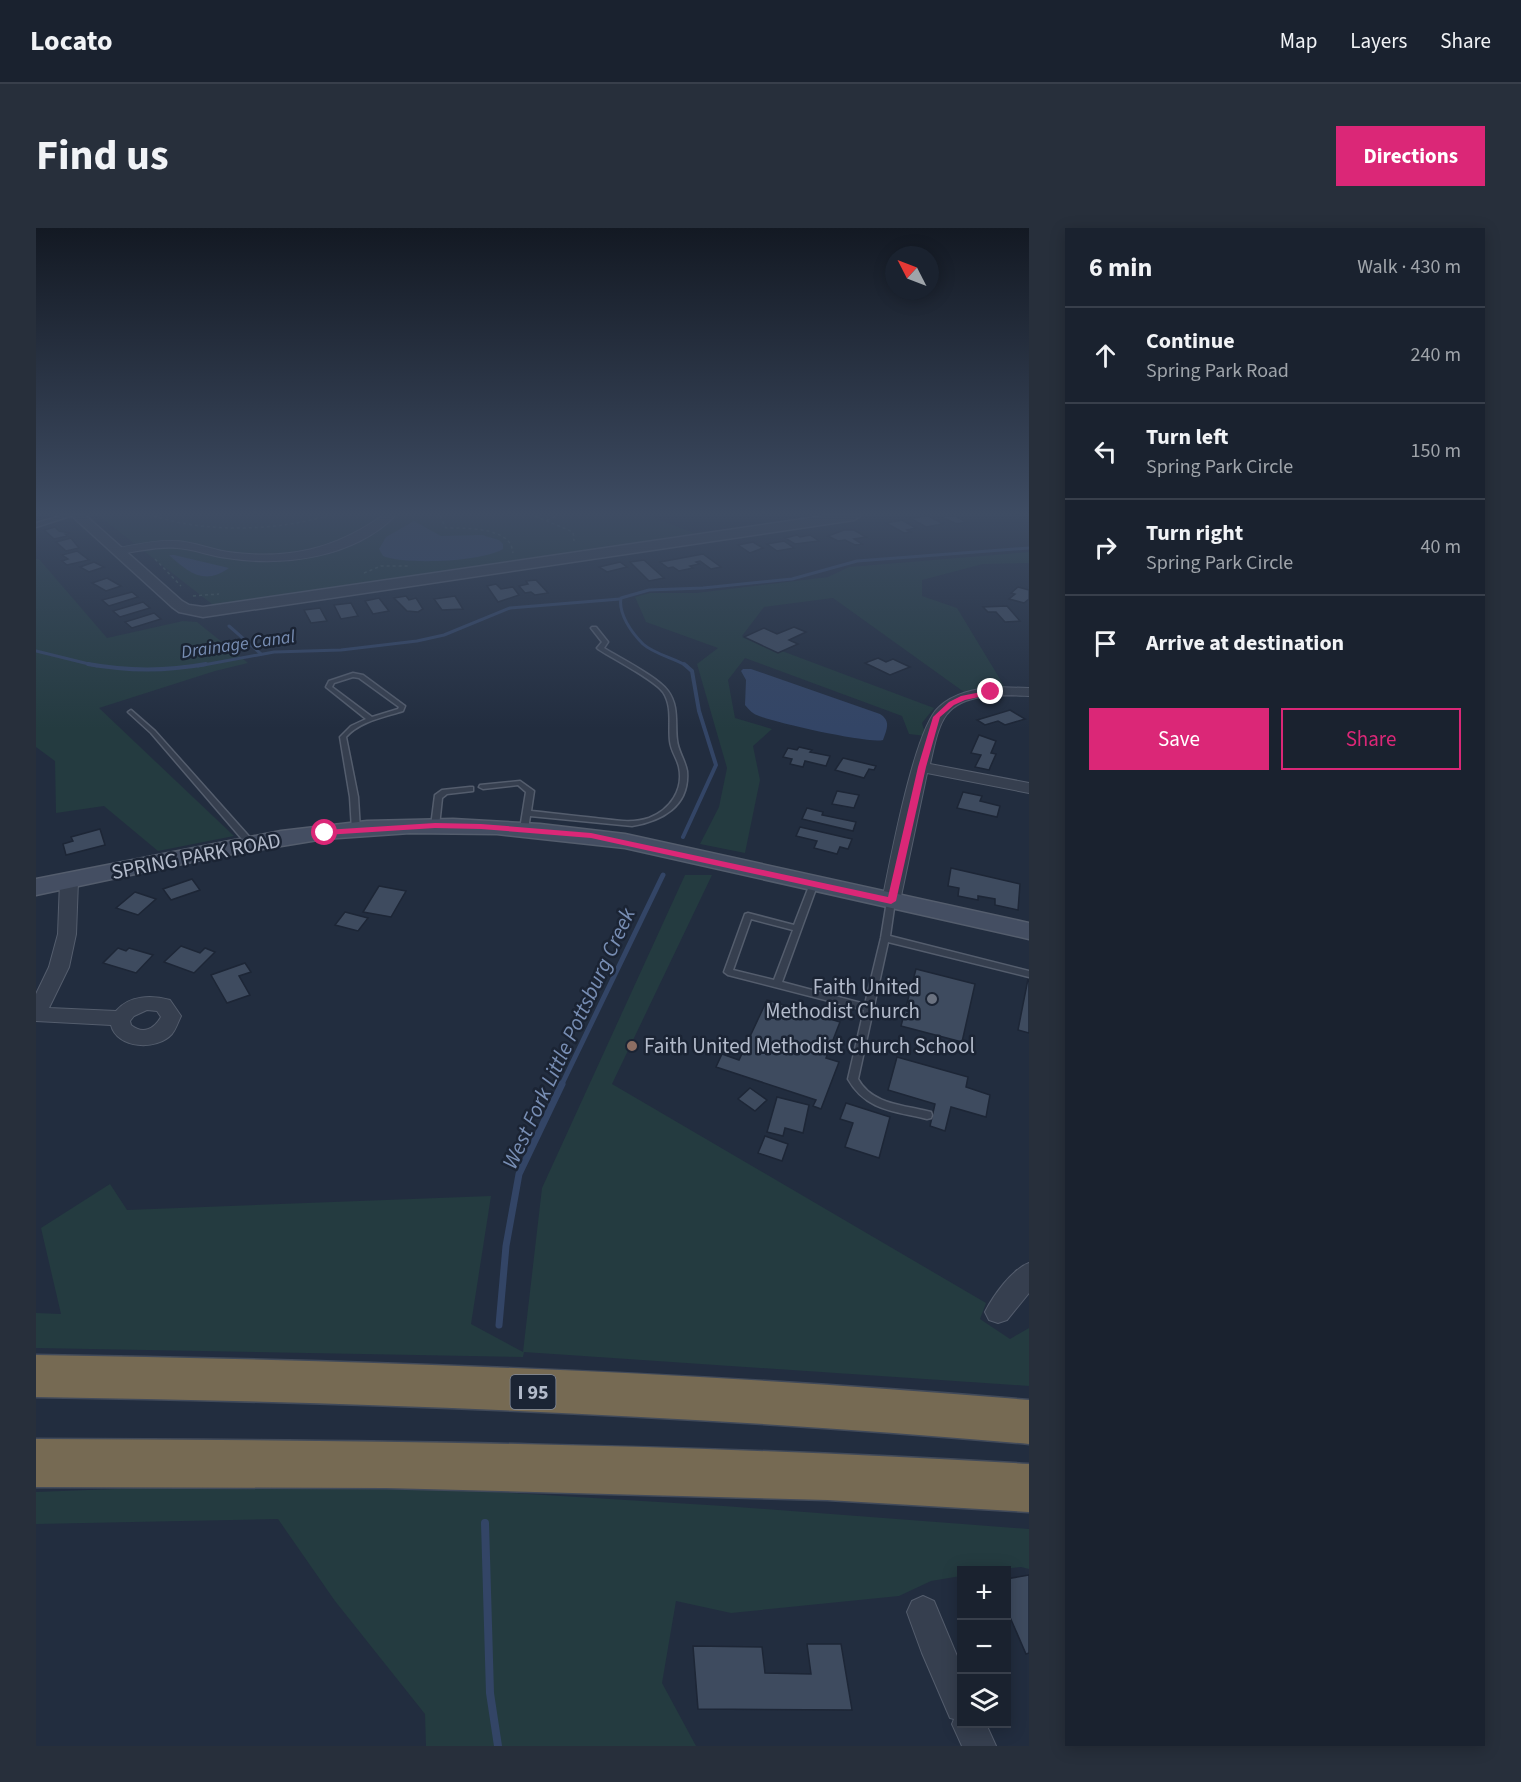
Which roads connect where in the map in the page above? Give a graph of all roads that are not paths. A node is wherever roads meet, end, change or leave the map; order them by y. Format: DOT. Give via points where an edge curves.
graph roads {
  1 [pos="159,587"];
  2 [pos="382,587"];
  3 [pos="594,628"];
  4 [pos="1029,692"];
  5 [pos="131,712"];
  6 [pos="371,720"];
  7 [pos="922,767"];
  8 [pos="483,787"];
  9 [pos="1029,788"];
  10 [pos="470,789"];
  11 [pos="525,821"];
  12 [pos="435,826"];
  13 [pos="356,830"];
  14 [pos="251,844"];
  15 [pos="69,881"];
  16 [pos="814,883"];
  17 [pos="36,887"];
  18 [pos="891,901"];
  19 [pos="797,924"];
  20 [pos="1029,931"];
  21 [pos="885,938"];
  22 [pos="1029,974"];
  23 [pos="777,984"];
  24 [pos="868,1008"];
  25 [pos="36,1014"];
  26 [pos="121,1018"];
  27 [pos="927,1115"];
  28 [pos="1029,1274"];
  29 [pos="998,1312"];
  30 [pos="36,1376"];
  31 [pos="1029,1422"];
  32 [pos="36,1463"];
  33 [pos="1029,1488"];
  34 [pos="923,1612"];
  35 [pos="957,1695"];
  36 [pos="971,1728"];
  37 [pos="979,1746"];
  1 -- 2 [label="street" via="184,609 215,612"];
  3 -- 11 [label="lane" via="605,642 600,648 659,684 673,703 674,747 680,758 683,786 666,815 646,823"];
  4 -- 7 [label="street" via="991,692 952,703 933,725"];
  5 -- 14 [label="lane"];
  6 -- 6 [label="lane" via="401,710 402,706 361,676 331,682 329,687"];
  6 -- 13 [label="lane" via="343,736"];
  7 -- 9 [label="street"];
  7 -- 18 [label="street"];
  8 -- 11 [label="lane" via="520,783 530,791"];
  10 -- 12 [label="lane" via="445,792 438,797"];
  11 -- 12 [label="main road, SPRING PARK ROAD"];
  11 -- 16 [label="main road, SPRING PARK ROAD"];
  12 -- 13 [label="main road, SPRING PARK ROAD"];
  13 -- 14 [label="main road, SPRING PARK ROAD"];
  14 -- 15 [label="main road, SPRING PARK ROAD"];
  15 -- 17 [label="main road, SPRING PARK ROAD"];
  15 -- 25 [label="street" via="67,934 59,967"];
  16 -- 18 [label="main road, SPRING PARK ROAD"];
  16 -- 19 [label="lane"];
  18 -- 20 [label="main road, SPRING PARK ROAD"];
  18 -- 21 [label="lane"];
  19 -- 23 [label="lane"];
  19 -- 23 [label="lane" via="748,916 728,972"];
  21 -- 22 [label="lane"];
  21 -- 24 [label="lane"];
  23 -- 24 [label="lane"];
  24 -- 27 [label="lane" via="853,1079 857,1089 867,1098"];
  25 -- 26 [label="street"];
  28 -- 29 [label="street"];
  30 -- 31 [label="highway, I 95" via="617,1396"];
  32 -- 33 [label="highway" via="422,1465 827,1476"];
  34 -- 35 [label="street"];
  36 -- 37 [label="street"];
}
